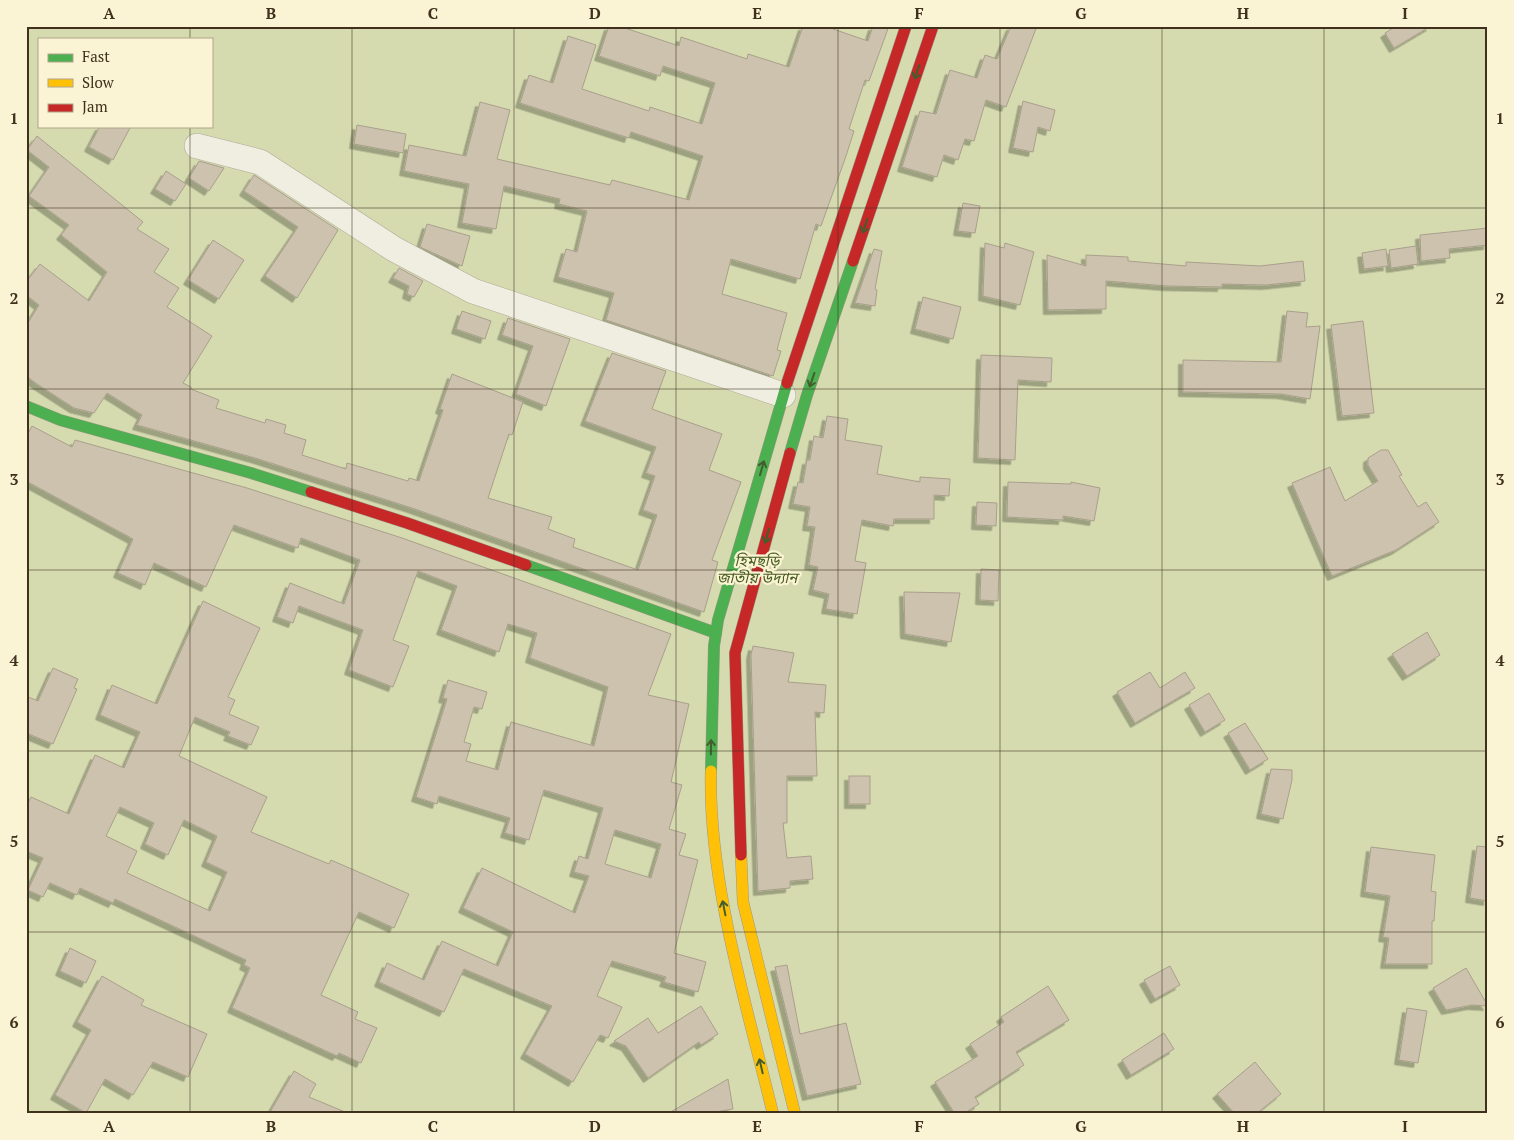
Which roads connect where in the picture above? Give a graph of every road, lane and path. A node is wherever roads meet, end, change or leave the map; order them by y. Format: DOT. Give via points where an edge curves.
graph roads {
  1 [pos="906,26"];
  2 [pos="933,26"];
  3 [pos="197,146"];
  4 [pos="783,395"];
  5 [pos="26,406"];
  6 [pos="716,633"];
  7 [pos="773,1114"];
  8 [pos="795,1114"];
  1 -- 4 [label="main road"];
  2 -- 8 [label="main road, one-way" via="807,395 735,652 743,902"];
  3 -- 4 [label="street" via="260,162 394,249 472,291"];
  6 -- 4 [label="main road, one-way"];
  5 -- 6 [label="main road" via="60,420 250,473 407,523"];
  7 -- 6 [label="main road, one-way" via="723,906 710,796"];
}
